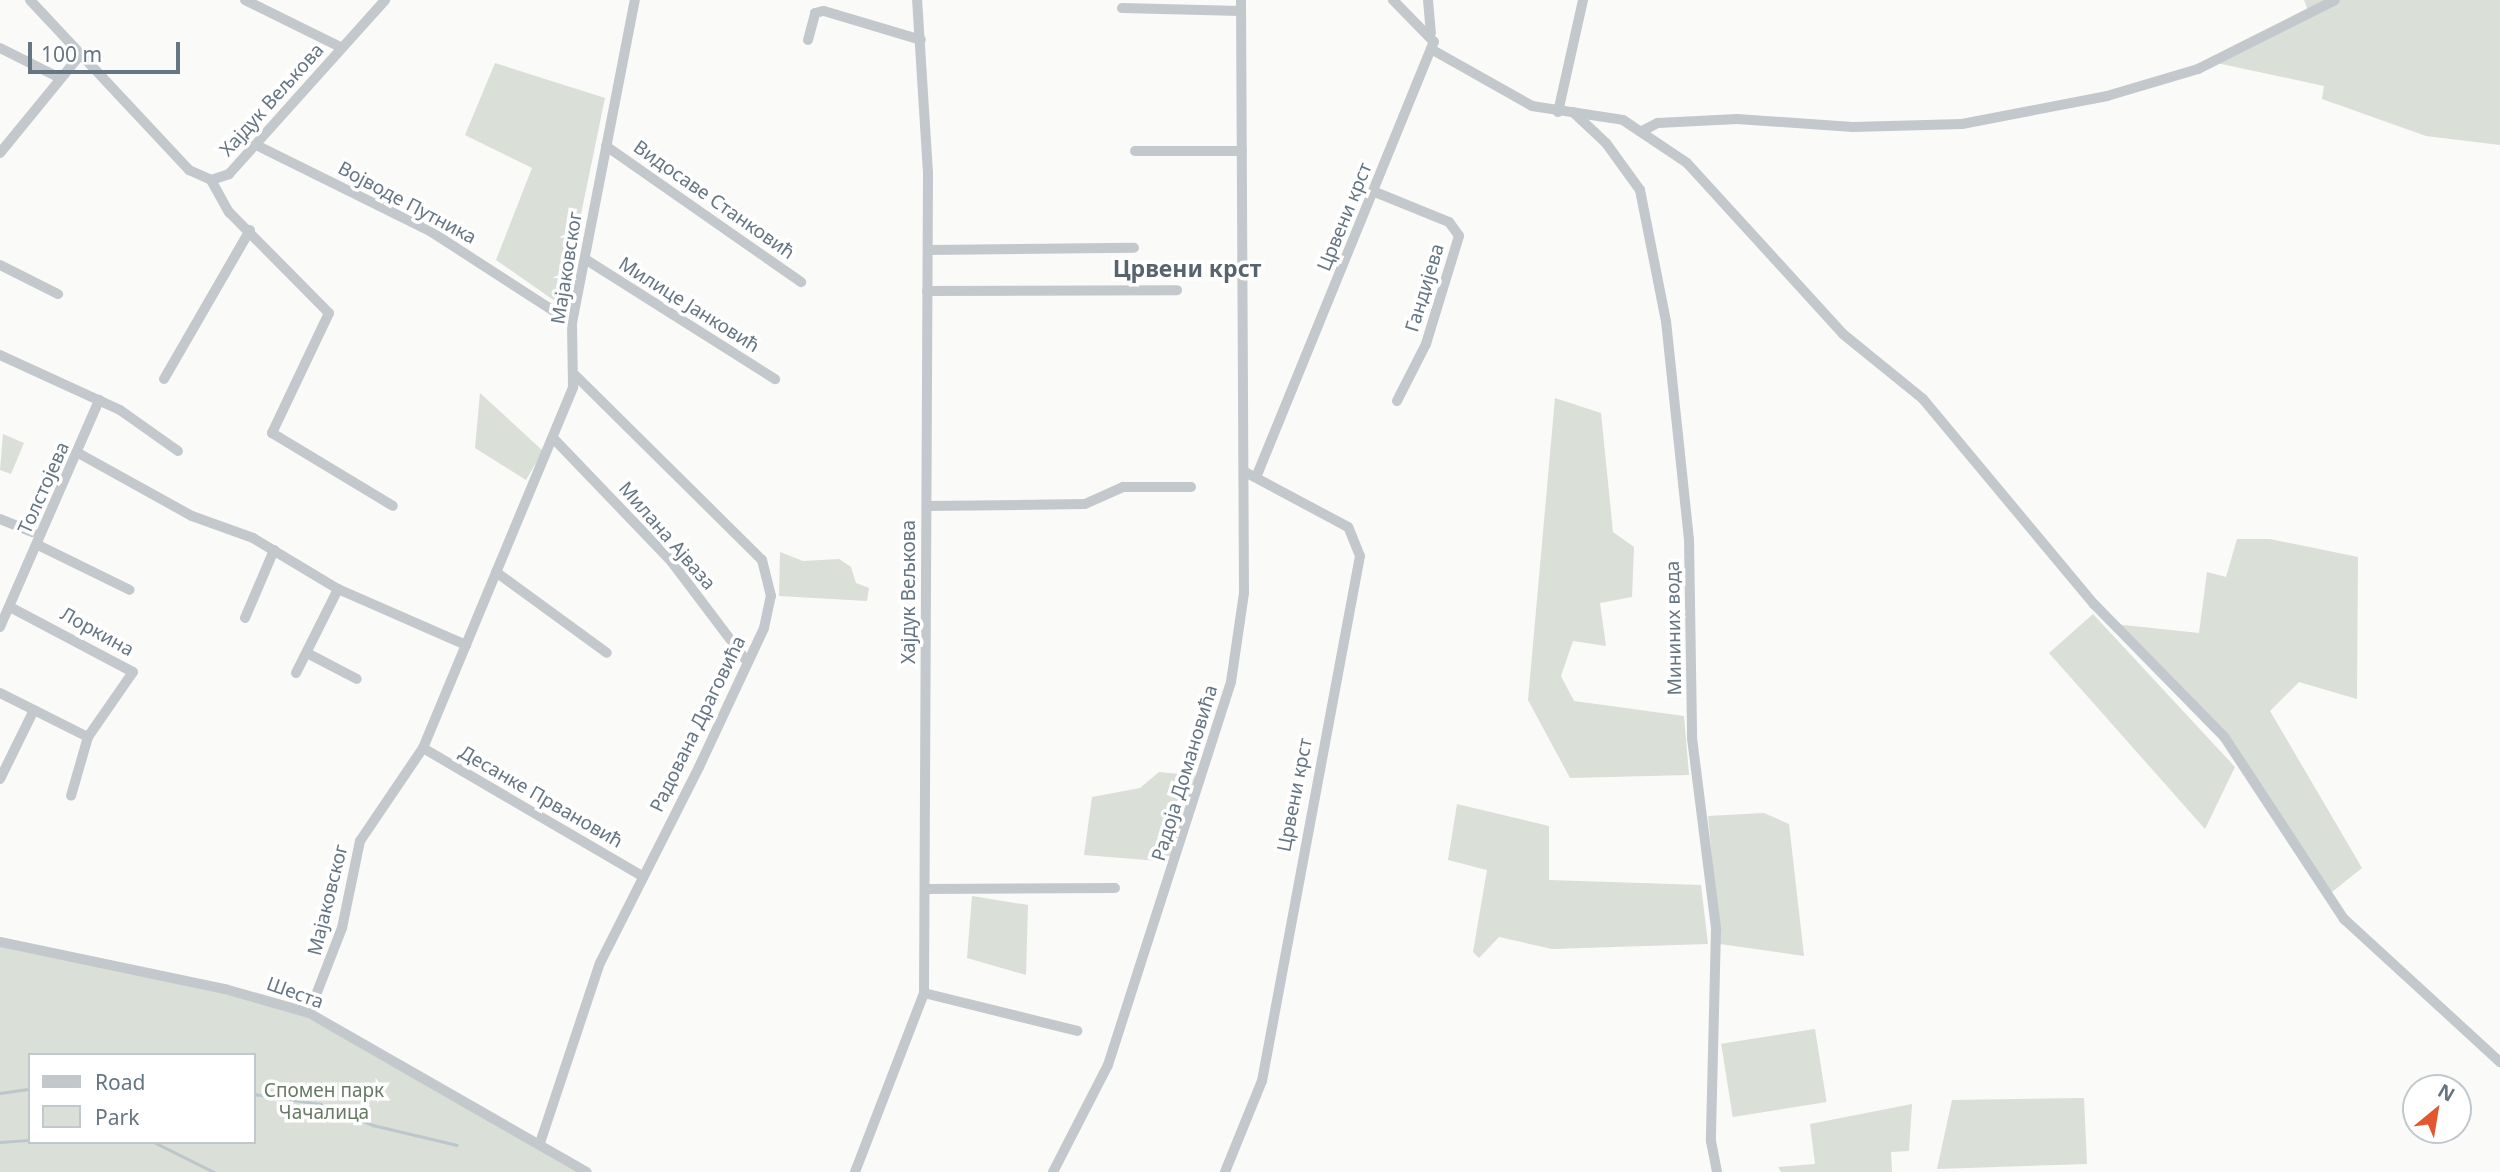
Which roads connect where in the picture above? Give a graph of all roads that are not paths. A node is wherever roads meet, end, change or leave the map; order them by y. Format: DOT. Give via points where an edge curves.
graph roads {
  1 [pos="30,0"];
  2 [pos="245,0"];
  3 [pos="386,0"];
  4 [pos="635,0"];
  5 [pos="917,0"];
  6 [pos="1393,0"];
  7 [pos="1428,0"];
  8 [pos="1583,0"];
  9 [pos="2335,0"];
  10 [pos="1241,6"];
  11 [pos="1122,8"];
  12 [pos="1431,33"];
  13 [pos="808,40"];
  14 [pos="921,40"];
  15 [pos="0,48"];
  16 [pos="342,48"];
  17 [pos="1431,49"];
  18 [pos="81,54"];
  19 [pos="58,77"];
  20 [pos="1573,112"];
  21 [pos="1558,113"];
  22 [pos="1642,131"];
  23 [pos="256,145"];
  24 [pos="606,146"];
  25 [pos="1135,151"];
  26 [pos="1242,151"];
  27 [pos="0,153"];
  28 [pos="211,180"];
  29 [pos="1375,192"];
  30 [pos="250,230"];
  31 [pos="1134,248"];
  32 [pos="928,250"];
  33 [pos="585,259"];
  34 [pos="0,265"];
  35 [pos="801,282"];
  36 [pos="1177,290"];
  37 [pos="927,291"];
  38 [pos="58,294"];
  39 [pos="572,323"];
  40 [pos="0,355"];
  41 [pos="576,376"];
  42 [pos="164,379"];
  43 [pos="775,379"];
  44 [pos="99,400"];
  45 [pos="1397,401"];
  46 [pos="555,440"];
  47 [pos="178,451"];
  48 [pos="80,454"];
  49 [pos="1245,472"];
  50 [pos="1257,475"];
  51 [pos="1191,487"];
  52 [pos="393,506"];
  53 [pos="927,506"];
  54 [pos="0,519"];
  55 [pos="32,532"];
  56 [pos="38,545"];
  57 [pos="274,550"];
  58 [pos="496,572"];
  59 [pos="338,589"];
  60 [pos="130,590"];
  61 [pos="10,607"];
  62 [pos="245,618"];
  63 [pos="0,627"];
  64 [pos="466,645"];
  65 [pos="307,653"];
  66 [pos="607,653"];
  67 [pos="746,660"];
  68 [pos="296,673"];
  69 [pos="358,679"];
  70 [pos="0,693"];
  71 [pos="34,710"];
  72 [pos="88,737"];
  73 [pos="423,748"];
  74 [pos="0,779"];
  75 [pos="71,796"];
  76 [pos="642,876"];
  77 [pos="1115,888"];
  78 [pos="925,889"];
  79 [pos="0,942"];
  80 [pos="924,993"];
  81 [pos="309,1013"];
  82 [pos="1077,1031"];
  83 [pos="2500,1062"];
  84 [pos="541,1143"];
  85 [pos="587,1172"];
  86 [pos="855,1172"];
  87 [pos="1053,1172"];
  88 [pos="1226,1172"];
  89 [pos="1717,1172"];
  1 -- 18 [label="street, Хајдук Вељкова"];
  2 -- 16 [label="street"];
  3 -- 16 [label="street, Хајдук Вељкова"];
  4 -- 24 [label="street, Мајаковског"];
  5 -- 14 [label="street, Хајдук Вељкова"];
  6 -- 12 [label="street"];
  7 -- 12 [label="street"];
  8 -- 21 [label="street"];
  9 -- 22 [label="street" via="2198,69 2107,96 1962,124 1875,128 1737,119 1658,123"];
  10 -- 11 [label="street, Радоја Домановића"];
  10 -- 26 [label="street, Радоја Домановића"];
  12 -- 17 [label="street"];
  13 -- 14 [label="street" via="815,13 824,11"];
  14 -- 32 [label="street, Хајдук Вељкова"];
  15 -- 19 [label="street"];
  16 -- 23 [label="street, Хајдук Вељкова"];
  17 -- 21 [label="street" via="1510,95"];
  17 -- 29 [label="street, Црвени крст"];
  18 -- 19 [label="street"];
  18 -- 28 [label="street, Хајдук Вељкова" via="189,170"];
  19 -- 27 [label="street"];
  20 -- 21 [label="street"];
  20 -- 22 [label="street" via="1593,111"];
  20 -- 89 [label="street, Мининих вода" via="1606,143 1640,190 1666,321 1689,539 1692,738 1716,929 1712,1141"];
  22 -- 83 [label="street" via="1687,163 1843,334 1923,399 2094,604 2225,738 2344,919"];
  23 -- 28 [label="street, Хајдук Вељкова" via="229,174"];
  23 -- 39 [label="street, Војводе Путника" via="430,231"];
  24 -- 33 [label="street, Мајаковског"];
  24 -- 35 [label="street, Видосаве Станковић"];
  25 -- 26 [label="street"];
  26 -- 49 [label="street, Радоја Домановића"];
  28 -- 30 [label="street" via="216,197"];
  29 -- 45 [label="street, Гандијева" via="1449,222 1459,236 1426,344"];
  29 -- 50 [label="street, Црвени крст"];
  30 -- 42 [label="street"];
  30 -- 52 [label="street" via="330,318 272,433"];
  31 -- 32 [label="street"];
  32 -- 37 [label="street, Хајдук Вељкова"];
  33 -- 39 [label="street, Мајаковског"];
  33 -- 43 [label="street, Милице Јанковић"];
  34 -- 38 [label="street"];
  36 -- 37 [label="street"];
  37 -- 53 [label="street, Хајдук Вељкова"];
  39 -- 41 [label="street, Мајаковског"];
  40 -- 44 [label="street"];
  41 -- 46 [label="street, Мајаковског"];
  41 -- 67 [label="street, Радована Драговића" via="762,560 770,608"];
  44 -- 47 [label="street"];
  44 -- 48 [label="street, Толстојева"];
  46 -- 58 [label="street, Мајаковског"];
  46 -- 67 [label="street, Милана Ајваза" via="671,561"];
  48 -- 56 [label="street, Толстојева"];
  48 -- 57 [label="street" via="192,516"];
  49 -- 50 [label="street, Црвени крст"];
  49 -- 87 [label="street, Радоја Домановића" via="1244,593 1219,732 1108,1065"];
  50 -- 88 [label="street, Црвени крст" via="1348,527 1360,556 1262,1081"];
  51 -- 53 [label="street" via="1122,488 1085,505"];
  53 -- 78 [label="street, Хајдук Вељкова"];
  54 -- 55 [label="street"];
  56 -- 60 [label="street"];
  56 -- 61 [label="street, Толстојева"];
  57 -- 59 [label="street"];
  57 -- 62 [label="street"];
  58 -- 64 [label="street, Мајаковског"];
  58 -- 66 [label="street"];
  59 -- 64 [label="street"];
  59 -- 65 [label="street"];
  61 -- 63 [label="street, Толстојева"];
  61 -- 72 [label="street, Лоркина" via="132,672"];
  64 -- 73 [label="street, Мајаковског"];
  65 -- 68 [label="street"];
  65 -- 69 [label="street"];
  67 -- 76 [label="street, Радована Драговића"];
  70 -- 71 [label="street"];
  71 -- 72 [label="street"];
  71 -- 74 [label="street"];
  72 -- 75 [label="street"];
  73 -- 76 [label="street, Десанке Првановић"];
  73 -- 81 [label="street, Мајаковског" via="360,841 342,928"];
  76 -- 84 [label="street, Радована Драговића" via="575,1023"];
  77 -- 78 [label="street"];
  78 -- 80 [label="street, Хајдук Вељкова"];
  79 -- 81 [label="street, Шеста" via="225,989"];
  80 -- 82 [label="street"];
  80 -- 86 [label="street, Хајдук Вељкова"];
  81 -- 84 [label="street, Шеста"];
  84 -- 85 [label="street, Шеста"];
}
